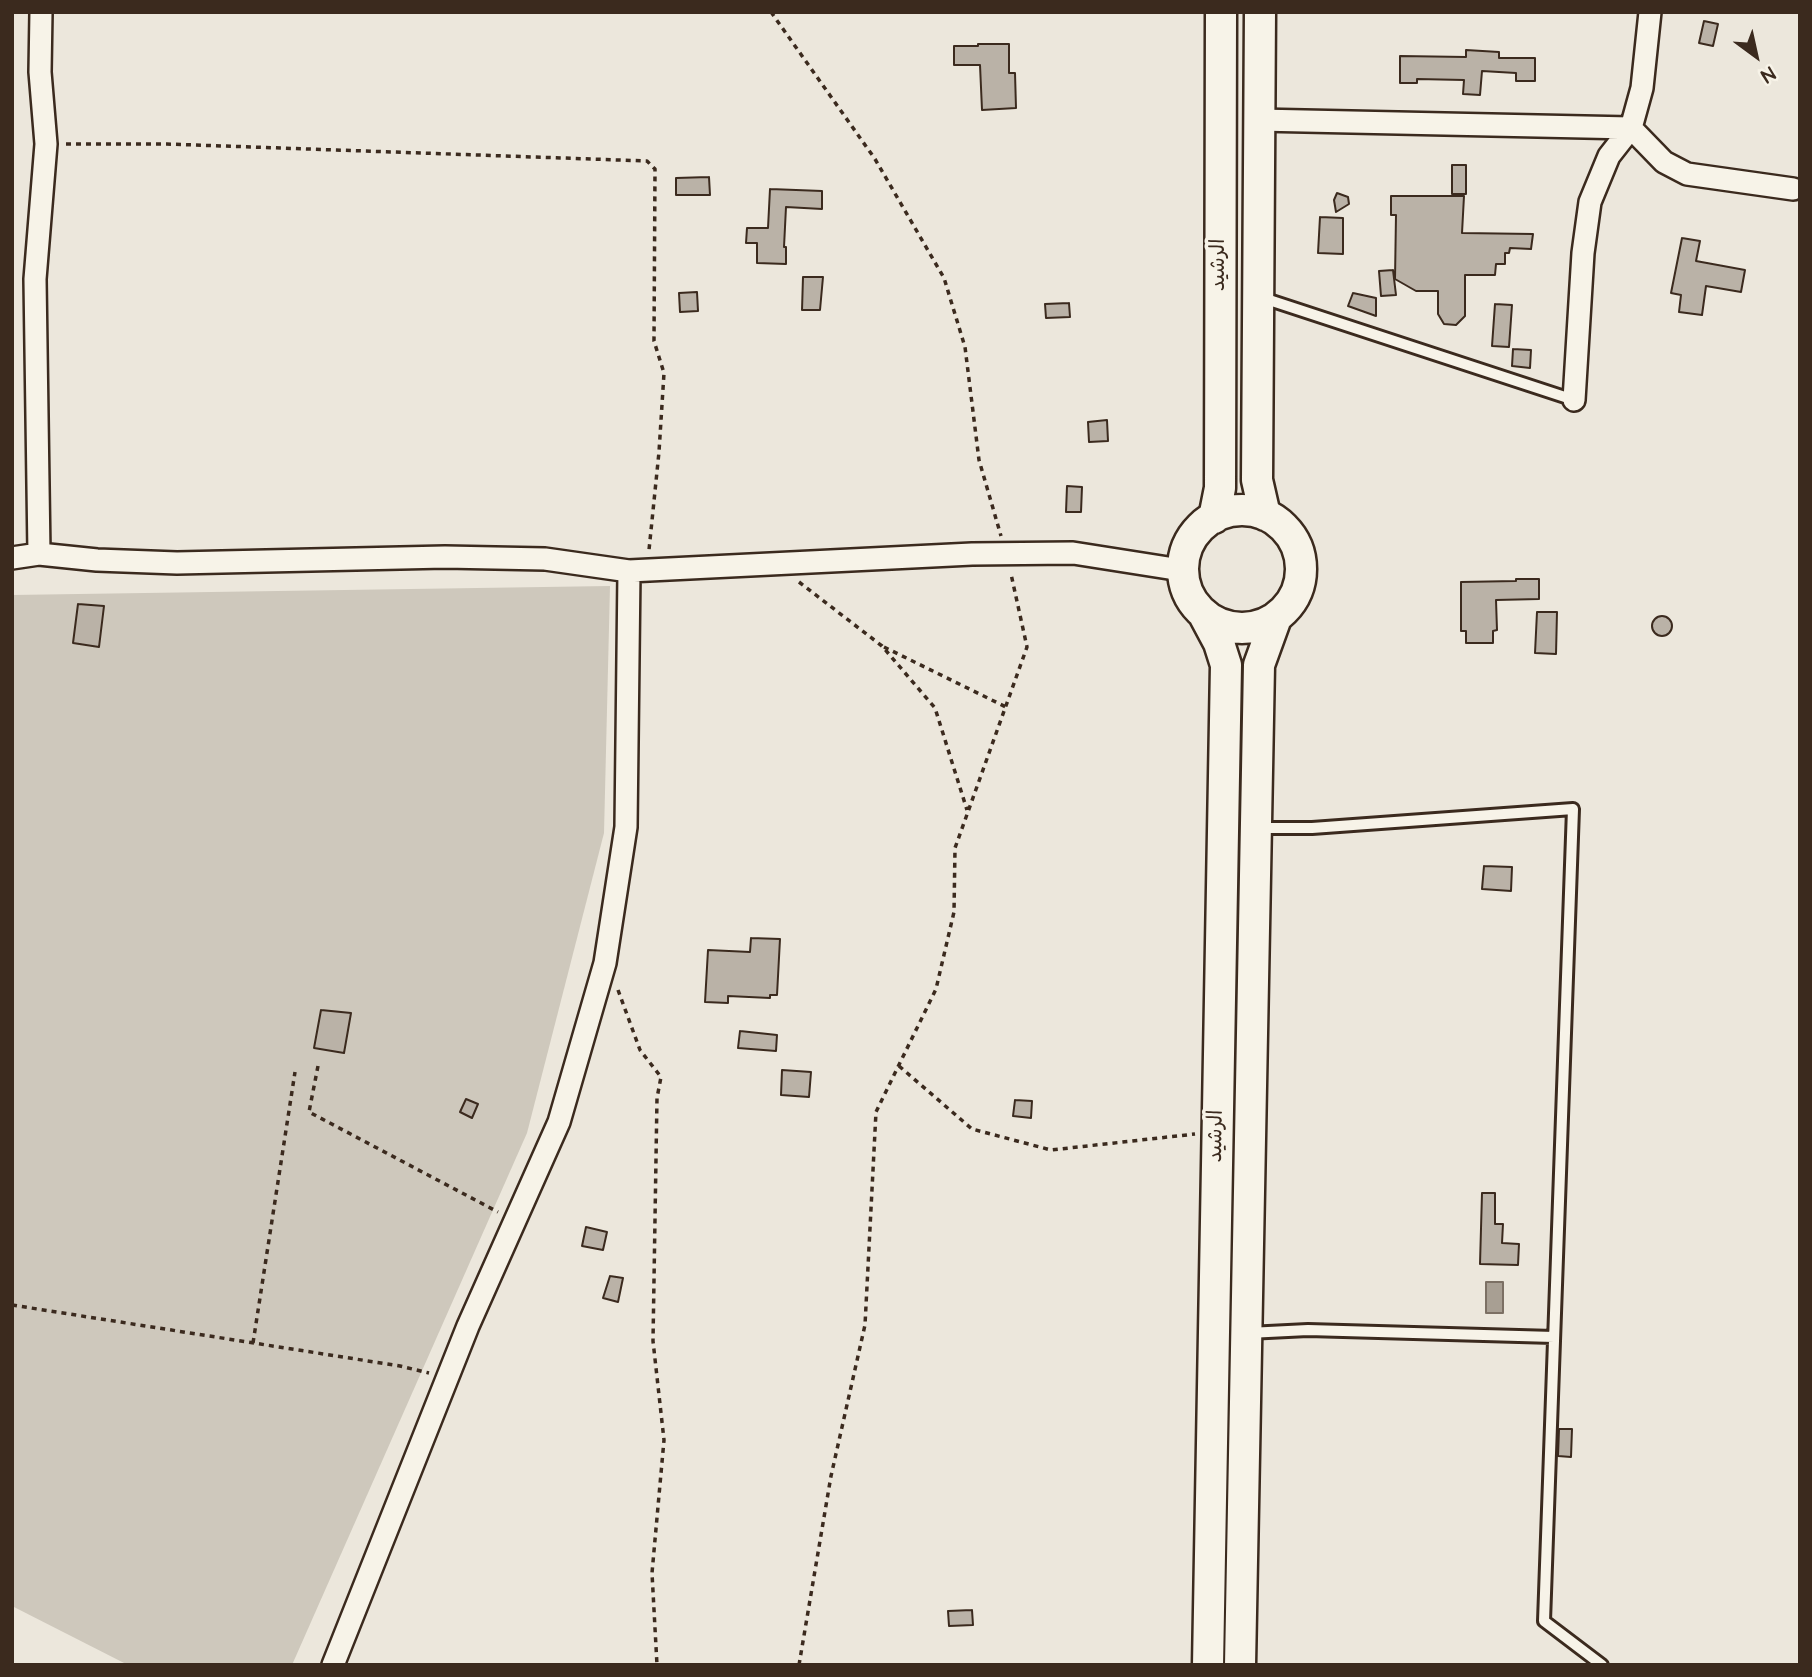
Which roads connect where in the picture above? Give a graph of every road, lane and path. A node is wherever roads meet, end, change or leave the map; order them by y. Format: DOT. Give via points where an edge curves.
graph roads {
  1 [pos="41,12"];
  2 [pos="771,12"];
  3 [pos="1221,12"];
  4 [pos="1260,12"];
  5 [pos="1650,12"];
  6 [pos="1258,120"];
  7 [pos="1631,128"];
  8 [pos="46,144"];
  9 [pos="1793,188"];
  10 [pos="1257,296"];
  11 [pos="1574,400"];
  12 [pos="1265,515"];
  13 [pos="1214,518"];
  14 [pos="39,554"];
  15 [pos="1007,554"];
  16 [pos="12,558"];
  17 [pos="775,565"];
  18 [pos="638,570"];
  19 [pos="1181,570"];
  20 [pos="1203,613"];
  21 [pos="1276,618"];
  22 [pos="882,646"];
  23 [pos="1006,707"];
  24 [pos="968,812"];
  25 [pos="1257,828"];
  26 [pos="605,964"];
  27 [pos="318,1066"];
  28 [pos="899,1066"];
  29 [pos="295,1072"];
  30 [pos="1217,1132"];
  31 [pos="515,1221"];
  32 [pos="12,1305"];
  33 [pos="1248,1333"];
  34 [pos="1554,1337"];
  35 [pos="253,1343"];
  36 [pos="448,1377"];
  37 [pos="333,1665"];
  38 [pos="657,1665"];
  39 [pos="799,1665"];
  40 [pos="1208,1665"];
  41 [pos="1240,1665"];
  42 [pos="1602,1665"];
  1 -- 8 [label="street"];
  2 -- 15 [label="path" via="875,159 944,278 965,347 979,460"];
  3 -- 13 [label="street, الرشيد" via="1220,488"];
  4 -- 6 [label="street, الرشيد"];
  5 -- 7 [label="street" via="1642,88"];
  6 -- 7 [label="street"];
  6 -- 10 [label="street, الرشيد"];
  7 -- 9 [label="street" via="1664,162 1686,174"];
  7 -- 11 [label="street" via="1609,156 1590,202"];
  8 -- 14 [label="street" via="36,279"];
  8 -- 18 [label="path" via="647,161 655,169 654,341 664,373 659,452"];
  10 -- 11 [label="lane"];
  10 -- 12 [label="street, الرشيد" via="1257,480"];
  12 -- 13 [label="street" via="1240,510"];
  12 -- 21 [label="street" via="1292,537 1300,555 1296,595"];
  13 -- 19 [label="street" via="1190,540"];
  14 -- 16 [label="street"];
  14 -- 18 [label="street" via="177,563 545,559"];
  15 -- 17 [label="street"];
  15 -- 19 [label="street" via="1073,553"];
  15 -- 23 [label="path" via="1027,647"];
  17 -- 18 [label="street"];
  17 -- 22 [label="path"];
  18 -- 26 [label="street" via="626,827"];
  19 -- 20 [label="street" via="1189,596"];
  20 -- 21 [label="street" via="1233,628 1252,628"];
  20 -- 30 [label="street, الرشيد" via="1226,665"];
  21 -- 25 [label="street, الرشيد" via="1259,665"];
  22 -- 23 [label="path"];
  22 -- 24 [label="path" via="935,708"];
  23 -- 24 [label="path"];
  24 -- 28 [label="path" via="955,848 954,912 936,989"];
  25 -- 33 [label="street, الرشيد"];
  25 -- 34 [label="lane" via="1573,809"];
  26 -- 31 [label="street" via="559,1122"];
  26 -- 38 [label="path" via="640,1050 661,1076 653,1341 664,1440 653,1573"];
  27 -- 31 [label="path" via="309,1112"];
  28 -- 30 [label="path" via="972,1129 1051,1150"];
  28 -- 39 [label="path" via="876,1112 865,1325 831,1476"];
  29 -- 35 [label="path"];
  30 -- 40 [label="street, الرشيد"];
  31 -- 36 [label="street"];
  32 -- 35 [label="path"];
  33 -- 34 [label="lane" via="1308,1330"];
  33 -- 41 [label="street, الرشيد"];
  34 -- 42 [label="lane" via="1544,1621"];
  35 -- 36 [label="path"];
  36 -- 37 [label="street"];
}
